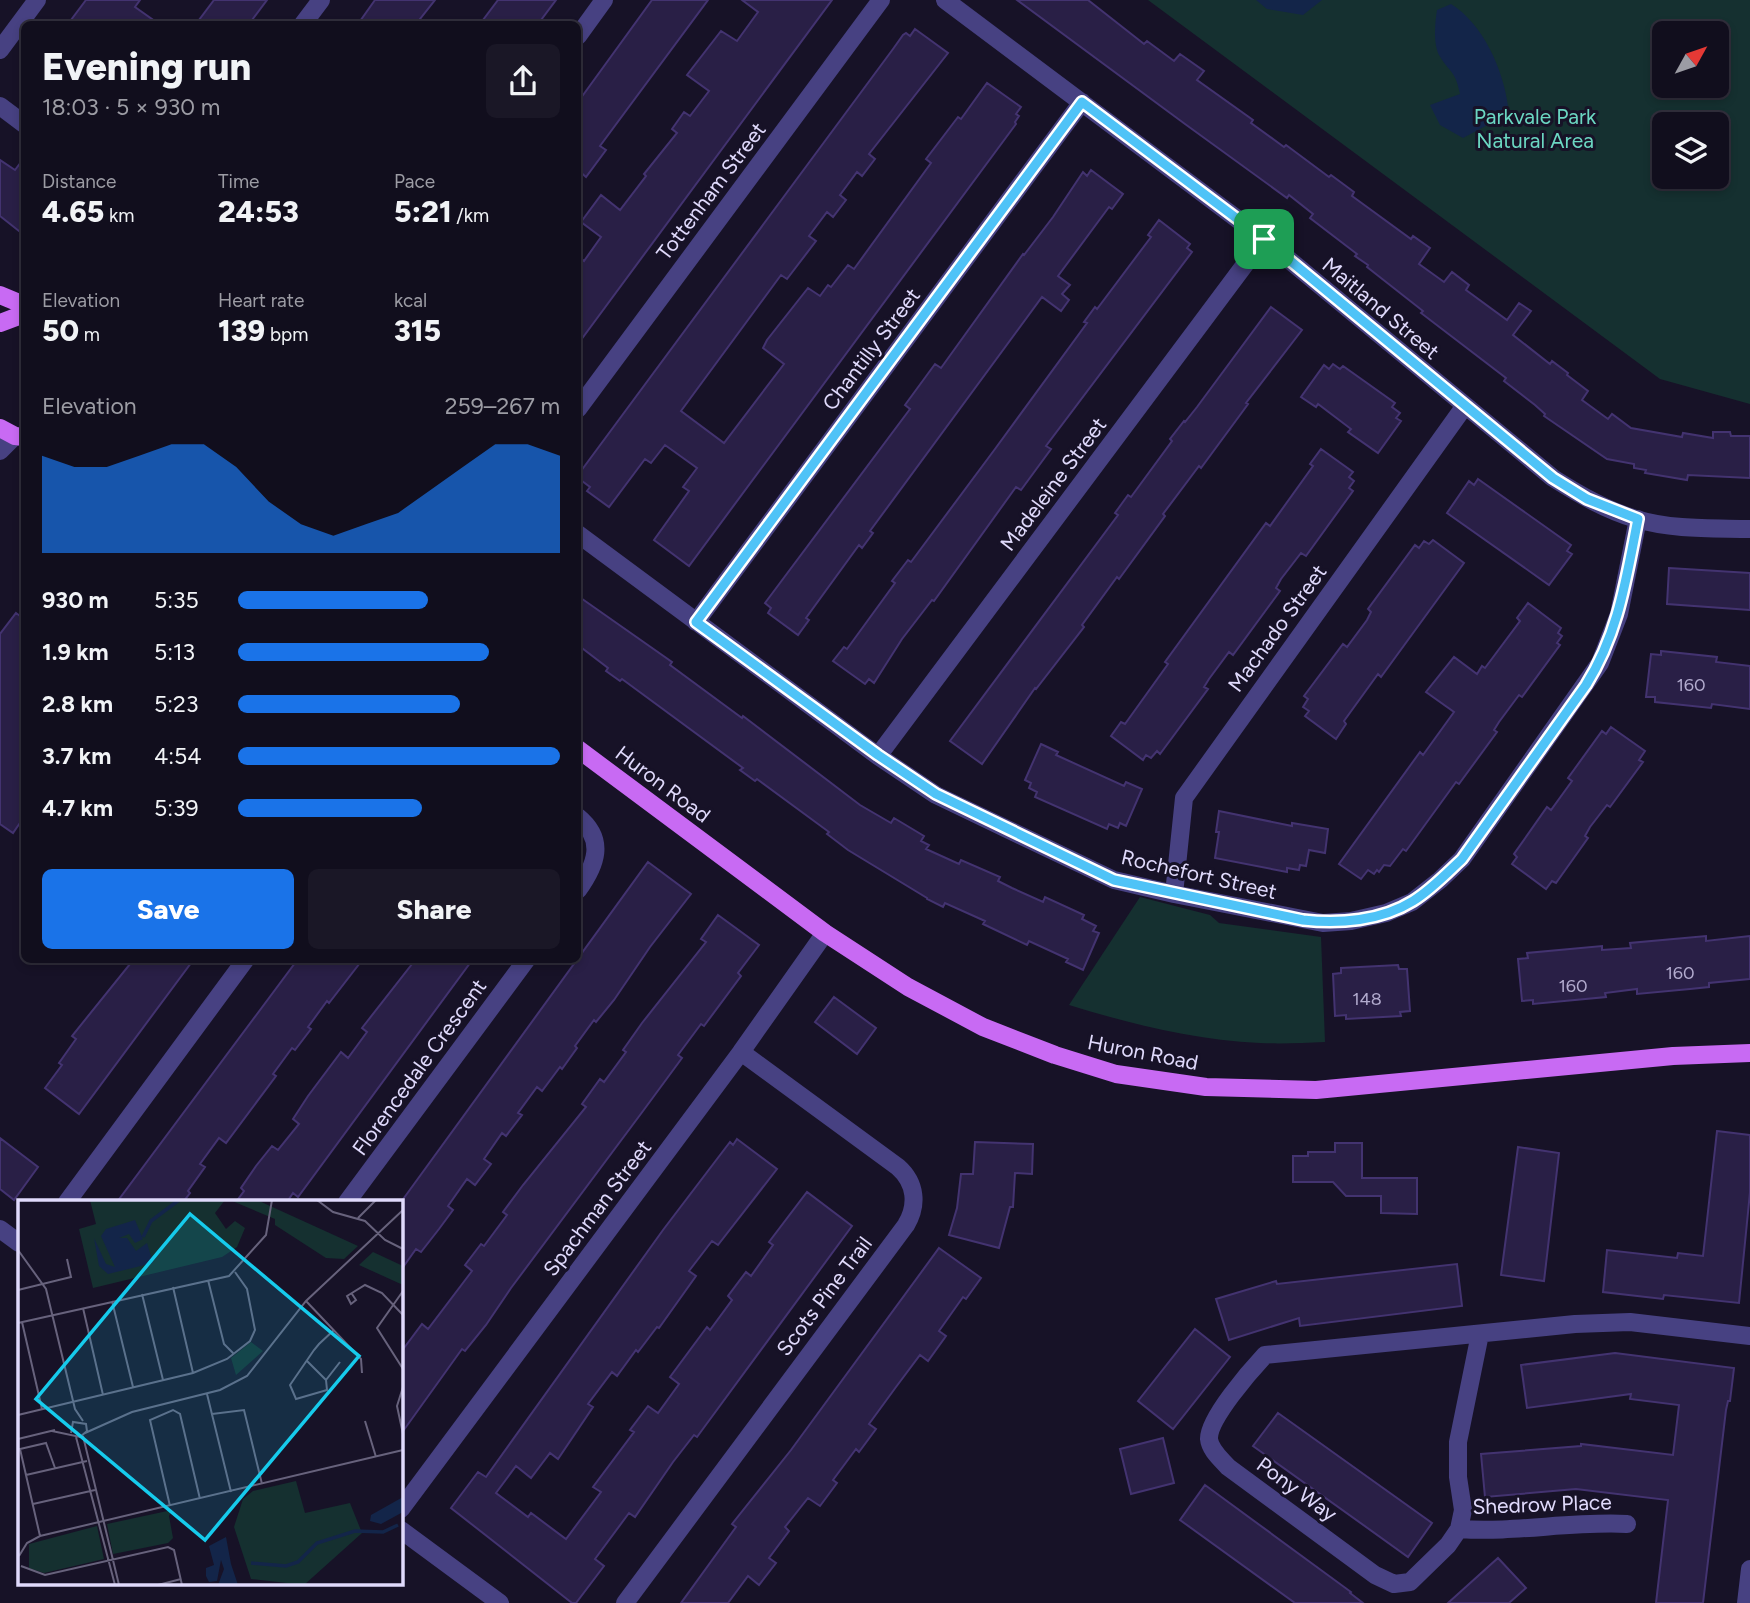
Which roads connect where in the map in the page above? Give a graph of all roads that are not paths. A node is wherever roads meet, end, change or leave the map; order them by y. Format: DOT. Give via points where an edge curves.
graph roads {
  1 [pos="37,0"];
  2 [pos="321,0"];
  3 [pos="604,0"];
  4 [pos="881,0"];
  5 [pos="945,0"];
  6 [pos="21,21"];
  7 [pos="305,21"];
  8 [pos="21,22"];
  9 [pos="581,32"];
  10 [pos="0,50"];
  11 [pos="1082,102"];
  12 [pos="0,106"];
  13 [pos="21,122"];
  14 [pos="1264,239"];
  15 [pos="0,295"];
  16 [pos="21,304"];
  17 [pos="21,315"];
  18 [pos="0,323"];
  19 [pos="581,405"];
  20 [pos="1464,407"];
  21 [pos="13,434"];
  22 [pos="0,451"];
  23 [pos="1638,519"];
  24 [pos="1750,529"];
  25 [pos="581,536"];
  26 [pos="696,622"];
  27 [pos="581,751"];
  28 [pos="878,755"];
  29 [pos="581,821"];
  30 [pos="581,886"];
  31 [pos="1174,894"];
  32 [pos="825,933"];
  33 [pos="243,963"];
  34 [pos="524,963"];
  35 [pos="741,1052"];
  36 [pos="1750,1053"];
  37 [pos="69,1200"];
  38 [pos="348,1200"];
  39 [pos="0,1229"];
  40 [pos="18,1242"];
  41 [pos="1480,1334"];
  42 [pos="1750,1336"];
  43 [pos="402,1508"];
  44 [pos="1628,1524"];
  45 [pos="1459,1529"];
  46 [pos="402,1531"];
  47 [pos="1750,1569"];
  48 [pos="500,1603"];
  49 [pos="625,1603"];
  50 [pos="1746,1603"];
  1 -- 6 [label="street"];
  2 -- 7 [label="street"];
  3 -- 9 [label="street"];
  4 -- 19 [label="street, Tottenham Street"];
  5 -- 11 [label="street, Maitland Street"];
  8 -- 10 [label="street"];
  11 -- 14 [label="street, Maitland Street"];
  11 -- 26 [label="street, Chantilly Street"];
  12 -- 13 [label="street"];
  14 -- 20 [label="street, Maitland Street"];
  14 -- 28 [label="street, Madeleine Street"];
  15 -- 16 [label="main road"];
  17 -- 18 [label="main road"];
  20 -- 23 [label="street, Maitland Street" via="1553,478 1587,499"];
  20 -- 31 [label="street, Machado Street" via="1184,797"];
  21 -- 22 [label="street"];
  23 -- 24 [label="street, Maitland Street" via="1685,527"];
  23 -- 31 [label="street, Rochefort Street" via="1619,614 1600,663 1462,859 1440,880 1412,902 1386,913 1323,923"];
  25 -- 26 [label="street, Rochefort Street"];
  26 -- 28 [label="street, Rochefort Street"];
  27 -- 32 [label="main road, Huron Road"];
  28 -- 31 [label="street, Rochefort Street" via="936,794 1114,880"];
  29 -- 30 [label="street" via="591,833 596,852"];
  32 -- 35 [label="street, Spachman Street"];
  32 -- 36 [label="main road, Huron Road" via="910,988 995,1032 1116,1074 1206,1087 1316,1090 1673,1056"];
  33 -- 37 [label="street"];
  34 -- 38 [label="street, Florencedale Crescent"];
  35 -- 43 [label="street, Spachman Street"];
  35 -- 49 [label="street, Scots Pine Trail" via="898,1167 911,1184 914,1205 906,1225"];
  39 -- 40 [label="street"];
  41 -- 42 [label="street, Pony Way" via="1630,1322"];
  41 -- 45 [label="street" via="1458,1442 1463,1510"];
  41 -- 45 [label="street, Pony Way" via="1265,1355 1225,1403 1209,1438 1214,1452 1228,1466 1375,1575 1394,1584 1410,1582"];
  44 -- 45 [label="street, Shedrow Place"];
  46 -- 48 [label="street"];
  47 -- 50 [label="street"];
}
